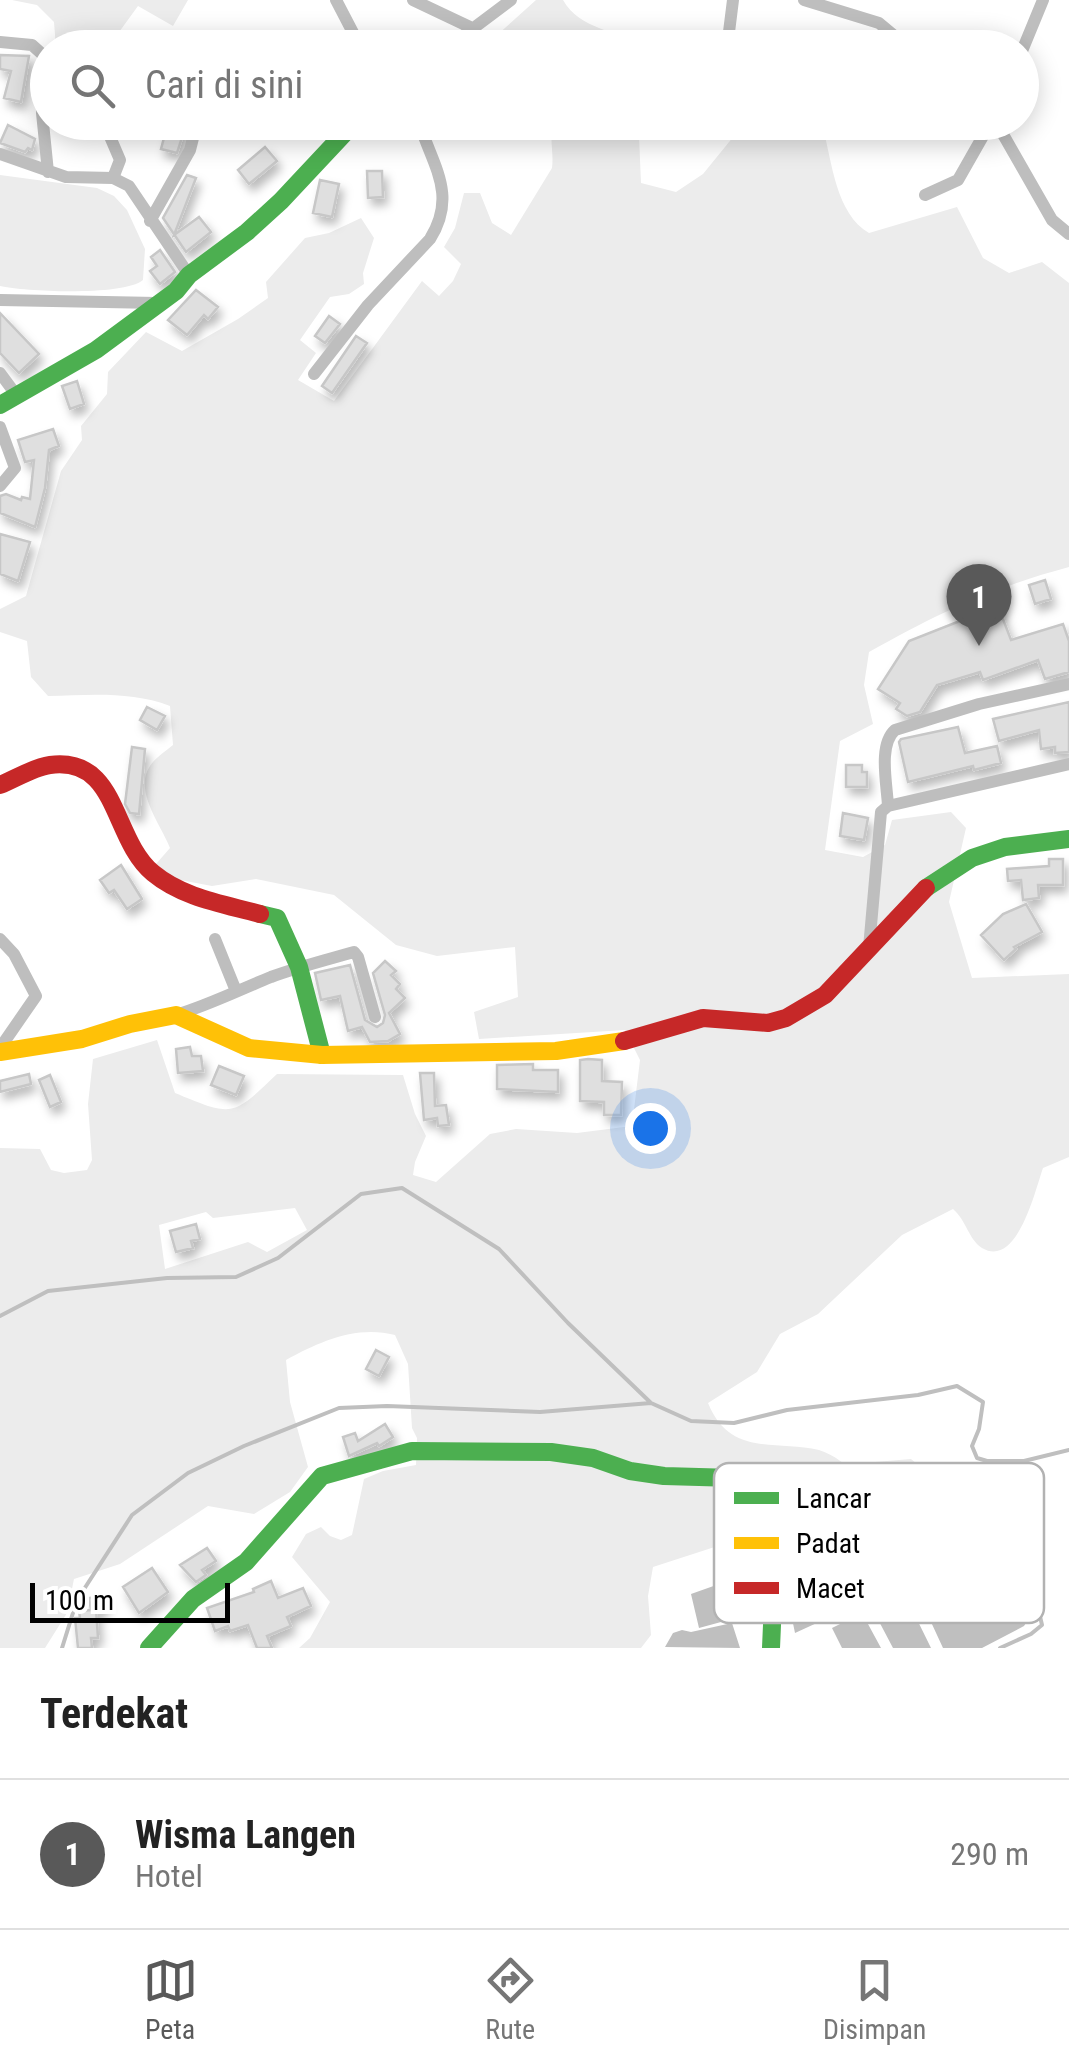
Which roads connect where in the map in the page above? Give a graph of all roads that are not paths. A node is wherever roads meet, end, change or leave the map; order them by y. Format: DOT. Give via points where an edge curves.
graph roads {
  1 [pos="336,0"];
  2 [pos="413,0"];
  3 [pos="511,0"];
  4 [pos="733,0"];
  5 [pos="804,0"];
  6 [pos="1043,0"];
  7 [pos="472,28"];
  8 [pos="352,30"];
  9 [pos="470,30"];
  10 [pos="729,30"];
  11 [pos="887,30"];
  12 [pos="1031,30"];
  13 [pos="0,42"];
  14 [pos="30,45"];
  15 [pos="45,140"];
  16 [pos="111,140"];
  17 [pos="192,140"];
  18 [pos="338,140"];
  19 [pos="426,140"];
  20 [pos="982,140"];
  21 [pos="1004,140"];
  22 [pos="0,154"];
  23 [pos="48,172"];
  24 [pos="113,178"];
  25 [pos="925,195"];
  26 [pos="150,221"];
  27 [pos="1069,234"];
  28 [pos="189,275"];
  29 [pos="0,300"];
  30 [pos="160,303"];
  31 [pos="0,373"];
  32 [pos="314,374"];
  33 [pos="9,401"];
  34 [pos="0,428"];
  35 [pos="0,486"];
  36 [pos="1069,684"];
  37 [pos="1069,764"];
  38 [pos="0,785"];
  39 [pos="888,806"];
  40 [pos="1069,839"];
  41 [pos="214,939"];
  42 [pos="2,946"];
  43 [pos="868,948"];
  44 [pos="299,967"];
  45 [pos="236,991"];
  46 [pos="176,1015"];
  47 [pos="374,1017"];
  48 [pos="0,1050"];
  49 [pos="322,1056"];
  50 [pos="714,1477"];
  51 [pos="772,1623"];
  52 [pos="148,1648"];
  53 [pos="771,1648"];
  1 -- 8 [label="street"];
  2 -- 7 [label="street"];
  3 -- 7 [label="street"];
  4 -- 10 [label="street"];
  5 -- 11 [label="street"];
  6 -- 12 [label="street"];
  7 -- 9 [label="street"];
  13 -- 14 [label="street"];
  15 -- 23 [label="street"];
  16 -- 24 [label="street" via="120,160"];
  17 -- 26 [label="street"];
  18 -- 28 [label="street" via="281,201"];
  19 -- 32 [label="street" via="442,179 437,226"];
  20 -- 25 [label="street" via="958,180"];
  21 -- 27 [label="street" via="1052,220"];
  22 -- 23 [label="street"];
  23 -- 24 [label="street"];
  24 -- 26 [label="street" via="135,192"];
  26 -- 28 [label="street"];
  28 -- 30 [label="street"];
  29 -- 30 [label="street"];
  30 -- 33 [label="street"];
  31 -- 33 [label="street"];
  34 -- 35 [label="street" via="16,468"];
  36 -- 39 [label="street" via="895,730 886,739"];
  37 -- 39 [label="street"];
  38 -- 44 [label="street" via="48,765 89,770 136,855 154,874 192,896 277,918"];
  39 -- 43 [label="street" via="878,820"];
  40 -- 43 [label="street" via="972,858 917,894"];
  41 -- 45 [label="street"];
  42 -- 48 [label="street" via="14,954 36,996"];
  43 -- 49 [label="street" via="825,995 768,1024 704,1018 556,1052"];
  44 -- 45 [label="street"];
  44 -- 47 [label="street" via="354,952"];
  44 -- 49 [label="street"];
  45 -- 46 [label="street"];
  46 -- 48 [label="street"];
  46 -- 49 [label="street" via="249,1048"];
  50 -- 52 [label="street" via="664,1476 551,1452 412,1451 322,1476 246,1562 193,1599"];
  51 -- 53 [label="street"];
}
